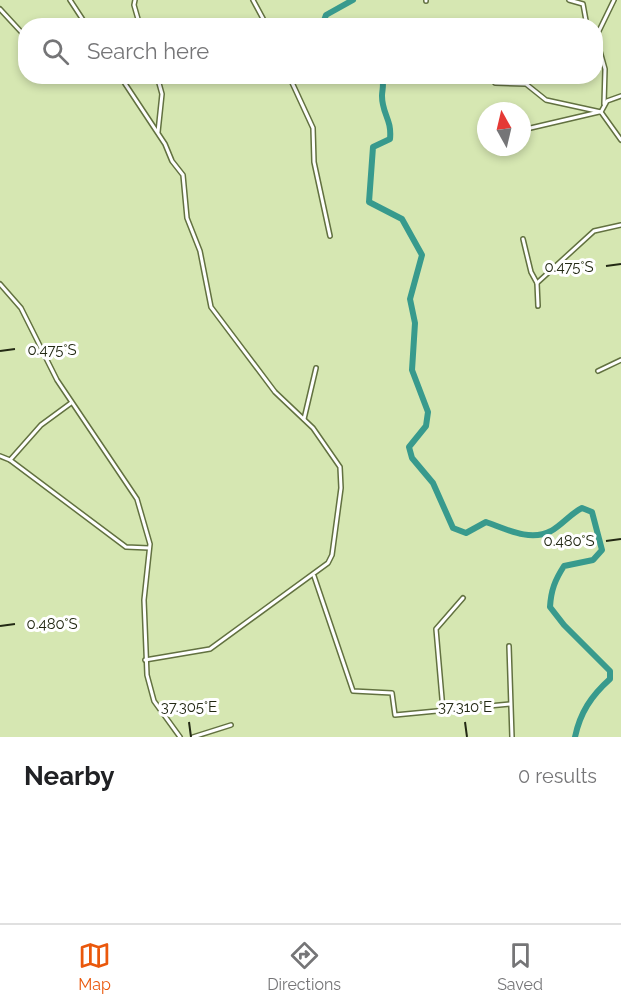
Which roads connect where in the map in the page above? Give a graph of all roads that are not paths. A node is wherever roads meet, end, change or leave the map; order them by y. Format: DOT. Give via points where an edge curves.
graph roads {
  1 [pos="70,0"];
  2 [pos="135,0"];
  3 [pos="253,0"];
  4 [pos="568,0"];
  5 [pos="614,0"];
  6 [pos="0,9"];
  7 [pos="82,18"];
  8 [pos="138,18"];
  9 [pos="263,18"];
  10 [pos="585,18"];
  11 [pos="603,23"];
  12 [pos="18,28"];
  13 [pos="603,62"];
  14 [pos="125,84"];
  15 [pos="159,84"];
  16 [pos="293,84"];
  17 [pos="526,84"];
  18 [pos="621,96"];
  19 [pos="604,104"];
  20 [pos="601,112"];
  21 [pos="531,128"];
  22 [pos="158,134"];
  23 [pos="621,140"];
  24 [pos="621,225"];
  25 [pos="330,236"];
  26 [pos="523,239"];
  27 [pos="537,283"];
  28 [pos="0,284"];
  29 [pos="538,306"];
  30 [pos="621,360"];
  31 [pos="316,369"];
  32 [pos="598,371"];
  33 [pos="71,403"];
  34 [pos="304,419"];
  35 [pos="0,456"];
  36 [pos="10,460"];
  37 [pos="150,548"];
  38 [pos="314,576"];
  39 [pos="463,598"];
  40 [pos="509,646"];
  41 [pos="145,660"];
  42 [pos="510,704"];
  43 [pos="443,710"];
  44 [pos="231,725"];
  45 [pos="180,737"];
  46 [pos="193,737"];
  47 [pos="512,737"];
  1 -- 7 [label="street"];
  2 -- 8 [label="street"];
  3 -- 9 [label="street"];
  4 -- 10 [label="street" via="583,4"];
  5 -- 11 [label="street"];
  6 -- 12 [label="street"];
  13 -- 19 [label="street"];
  14 -- 22 [label="street"];
  15 -- 22 [label="street" via="162,94"];
  16 -- 25 [label="street" via="314,128 314,162"];
  17 -- 20 [label="street" via="546,100"];
  18 -- 19 [label="street"];
  19 -- 20 [label="street"];
  20 -- 21 [label="street"];
  20 -- 23 [label="street"];
  22 -- 34 [label="street" via="183,175 187,218 200,251 211,307 275,392"];
  24 -- 27 [label="street" via="594,231"];
  26 -- 27 [label="street"];
  27 -- 29 [label="street"];
  28 -- 33 [label="street" via="21,309"];
  30 -- 32 [label="street"];
  31 -- 34 [label="street"];
  33 -- 36 [label="street" via="41,425"];
  33 -- 37 [label="street" via="137,499"];
  34 -- 38 [label="street" via="330,449 343,474 332,555"];
  35 -- 36 [label="street"];
  36 -- 37 [label="street" via="126,547"];
  37 -- 41 [label="street" via="144,600"];
  38 -- 41 [label="street" via="210,649"];
  38 -- 43 [label="street" via="353,691 392,693 395,715"];
  39 -- 43 [label="street" via="436,630"];
  40 -- 42 [label="street"];
  41 -- 45 [label="street" via="154,701"];
  42 -- 43 [label="street"];
  42 -- 47 [label="street"];
  44 -- 46 [label="street"];
}
